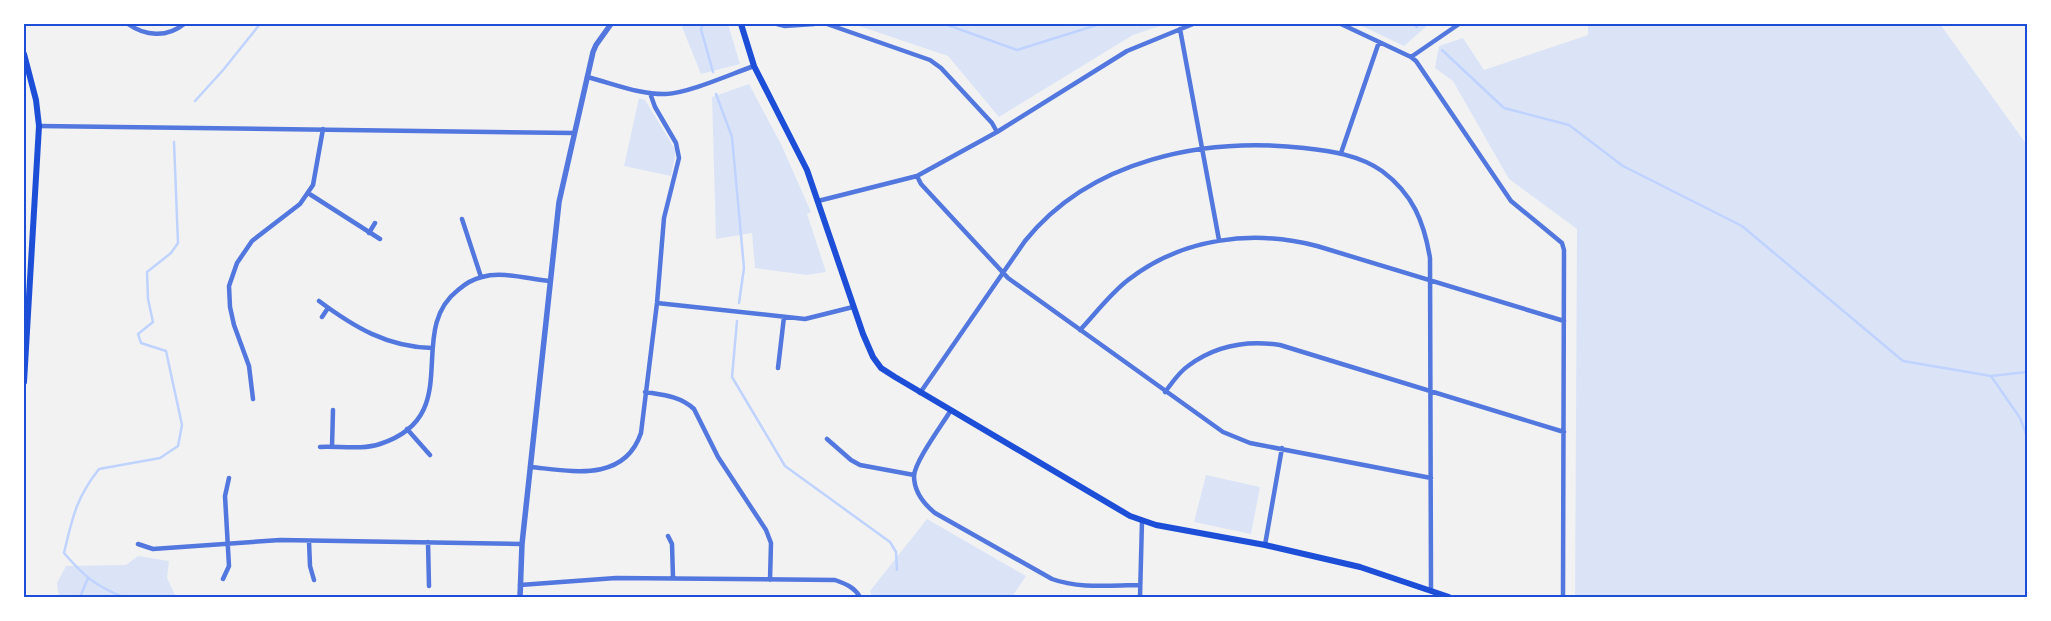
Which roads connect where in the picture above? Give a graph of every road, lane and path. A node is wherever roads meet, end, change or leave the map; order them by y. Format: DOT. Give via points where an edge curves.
graph roads {
  1 [pos="128,24"];
  2 [pos="184,24"];
  3 [pos="611,24"];
  4 [pos="741,24"];
  5 [pos="777,24"];
  6 [pos="814,24"];
  7 [pos="827,24"];
  8 [pos="1193,24"];
  9 [pos="1341,24"];
  10 [pos="1459,24"];
  11 [pos="1180,29"];
  12 [pos="1379,42"];
  13 [pos="24,54"];
  14 [pos="1411,57"];
  15 [pos="754,66"];
  16 [pos="587,77"];
  17 [pos="650,93"];
  18 [pos="39,126"];
  19 [pos="323,129"];
  20 [pos="997,132"];
  21 [pos="574,133"];
  22 [pos="1203,148"];
  23 [pos="1342,153"];
  24 [pos="918,176"];
  25 [pos="308,193"];
  26 [pos="818,200"];
  27 [pos="462,219"];
  28 [pos="374,223"];
  29 [pos="369,233"];
  30 [pos="380,239"];
  31 [pos="1219,240"];
  32 [pos="1003,273"];
  33 [pos="481,277"];
  34 [pos="550,281"];
  35 [pos="1432,282"];
  36 [pos="319,301"];
  37 [pos="658,303"];
  38 [pos="853,307"];
  39 [pos="328,308"];
  40 [pos="322,317"];
  41 [pos="784,317"];
  42 [pos="1564,321"];
  43 [pos="1080,330"];
  44 [pos="432,348"];
  45 [pos="778,368"];
  46 [pos="24,382"];
  47 [pos="645,392"];
  48 [pos="1164,392"];
  49 [pos="1431,392"];
  50 [pos="920,393"];
  51 [pos="253,399"];
  52 [pos="333,410"];
  53 [pos="950,410"];
  54 [pos="407,429"];
  55 [pos="1564,432"];
  56 [pos="827,439"];
  57 [pos="320,447"];
  58 [pos="332,447"];
  59 [pos="1282,448"];
  60 [pos="430,455"];
  61 [pos="531,467"];
  62 [pos="914,475"];
  63 [pos="229,478"];
  64 [pos="1431,478"];
  65 [pos="1142,521"];
  66 [pos="668,536"];
  67 [pos="309,541"];
  68 [pos="428,542"];
  69 [pos="138,544"];
  70 [pos="522,544"];
  71 [pos="228,545"];
  72 [pos="1264,545"];
  73 [pos="673,578"];
  74 [pos="224,579"];
  75 [pos="314,580"];
  76 [pos="770,580"];
  77 [pos="520,585"];
  78 [pos="1140,585"];
  79 [pos="428,586"];
  80 [pos="1431,591"];
  81 [pos="520,597"];
  82 [pos="860,597"];
  83 [pos="1140,597"];
  84 [pos="1449,597"];
  85 [pos="1563,597"];
  1 -- 2 [label="street" via="156,34 170,32"];
  3 -- 16 [label="street" via="596,44"];
  4 -- 15 [label="main road"];
  5 -- 6 [label="street"];
  7 -- 20 [label="street" via="936,64"];
  8 -- 11 [label="street"];
  9 -- 12 [label="street"];
  10 -- 14 [label="street"];
  11 -- 20 [label="street" via="1127,51"];
  11 -- 22 [label="street"];
  12 -- 14 [label="street"];
  12 -- 23 [label="street"];
  13 -- 18 [label="main road"];
  14 -- 42 [label="street" via="1421,67 1510,201 1562,243"];
  15 -- 17 [label="street" via="684,90"];
  15 -- 26 [label="main road" via="808,170"];
  16 -- 17 [label="street"];
  16 -- 21 [label="street"];
  17 -- 37 [label="street" via="676,143 679,158 664,218"];
  18 -- 19 [label="street"];
  18 -- 46 [label="main road"];
  19 -- 21 [label="street"];
  19 -- 25 [label="street" via="315,176"];
  20 -- 24 [label="street"];
  21 -- 34 [label="street" via="559,202"];
  22 -- 23 [label="street" via="1245,144"];
  22 -- 31 [label="street"];
  22 -- 32 [label="street" via="1162,156 1086,189 1040,223"];
  23 -- 35 [label="street" via="1383,172 1410,199 1426,232"];
  24 -- 26 [label="street"];
  24 -- 32 [label="street" via="921,184"];
  25 -- 29 [label="street"];
  25 -- 51 [label="street" via="290,212 252,241 236,263 228,286 234,325 250,366"];
  26 -- 38 [label="main road"];
  27 -- 33 [label="street"];
  28 -- 29 [label="street"];
  29 -- 30 [label="street"];
  31 -- 35 [label="street" via="1284,238"];
  31 -- 43 [label="street" via="1173,253 1143,270 1127,281"];
  32 -- 43 [label="street"];
  32 -- 50 [label="street"];
  33 -- 34 [label="street" via="507,276"];
  33 -- 44 [label="street" via="466,284 446,302 435,323"];
  34 -- 61 [label="street"];
  35 -- 42 [label="street"];
  35 -- 49 [label="street"];
  36 -- 39 [label="street"];
  37 -- 41 [label="street"];
  37 -- 47 [label="street"];
  38 -- 41 [label="street" via="811,318"];
  38 -- 50 [label="main road" via="873,357 881,368"];
  39 -- 40 [label="street"];
  39 -- 44 [label="street" via="356,327 385,340 414,348"];
  41 -- 45 [label="street"];
  42 -- 55 [label="street"];
  43 -- 48 [label="street"];
  44 -- 54 [label="street" via="428,398 423,410"];
  47 -- 61 [label="street" via="637,445 616,463 599,471 587,472"];
  47 -- 76 [label="street" via="674,397 694,409 718,457 766,530 771,543"];
  48 -- 49 [label="street" via="1186,366 1205,354 1231,345 1254,342 1280,345"];
  48 -- 59 [label="street" via="1235,438"];
  49 -- 55 [label="street"];
  49 -- 64 [label="street"];
  50 -- 53 [label="main road"];
  52 -- 58 [label="street"];
  53 -- 62 [label="street"];
  53 -- 65 [label="main road"];
  54 -- 58 [label="street" via="372,446"];
  54 -- 60 [label="street"];
  55 -- 85 [label="street"];
  56 -- 62 [label="street" via="860,465"];
  57 -- 58 [label="street"];
  59 -- 64 [label="street"];
  59 -- 72 [label="street"];
  61 -- 70 [label="street"];
  62 -- 78 [label="street" via="918,494 935,513 1052,580 1079,585"];
  63 -- 71 [label="street" via="225,496"];
  64 -- 80 [label="street"];
  65 -- 72 [label="main road"];
  65 -- 78 [label="street"];
  66 -- 73 [label="street" via="672,544"];
  67 -- 68 [label="street"];
  67 -- 71 [label="street"];
  67 -- 75 [label="street"];
  68 -- 70 [label="street"];
  68 -- 79 [label="street"];
  69 -- 71 [label="street" via="153,548"];
  70 -- 77 [label="street"];
  71 -- 74 [label="street"];
  72 -- 80 [label="main road" via="1360,567"];
  73 -- 76 [label="street"];
  73 -- 77 [label="street" via="616,578"];
  76 -- 82 [label="street" via="835,580 847,584"];
  77 -- 81 [label="street"];
  78 -- 83 [label="street"];
  80 -- 84 [label="main road"];
}
